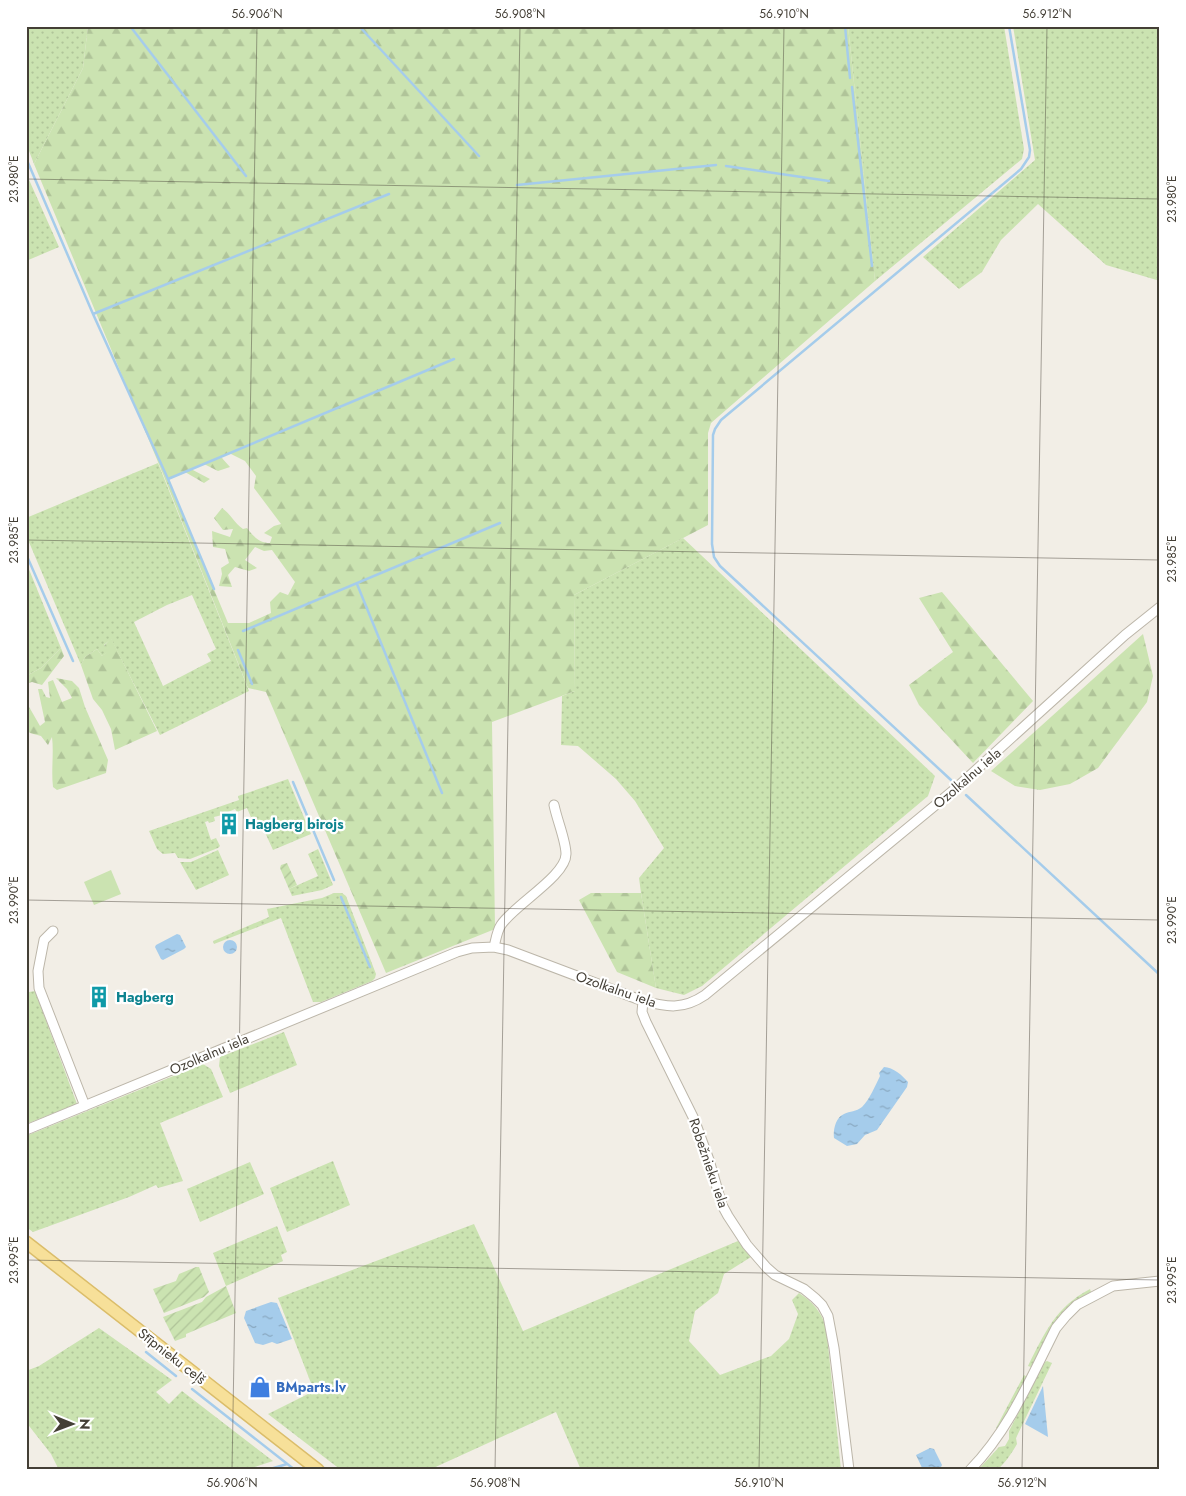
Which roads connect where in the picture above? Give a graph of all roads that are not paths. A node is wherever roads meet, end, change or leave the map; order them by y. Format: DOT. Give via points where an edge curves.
graph roads {
  1 [pos="1160,606"];
  2 [pos="554,805"];
  3 [pos="54,931"];
  4 [pos="494,947"];
  5 [pos="643,1001"];
  6 [pos="85,1106"];
  7 [pos="26,1130"];
  8 [pos="26,1242"];
  9 [pos="1160,1282"];
  10 [pos="318,1470"];
  11 [pos="849,1470"];
  12 [pos="970,1470"];
  1 -- 5 [label="street, Ozolkalnu iela" via="955,789 705,995 682,1006"];
  2 -- 4 [label="street" via="566,856 562,866 501,926"];
  3 -- 6 [label="street" via="44,940 38,971 39,988"];
  4 -- 5 [label="street, Ozolkalnu iela" via="540,961"];
  4 -- 6 [label="street, Ozolkalnu iela" via="457,952"];
  5 -- 11 [label="street, Robežnieku iela" via="642,1012 694,1119 728,1216 767,1268 804,1289 822,1305 828,1316"];
  6 -- 7 [label="street, Ozolkalnu iela"];
  8 -- 10 [label="main road, Stīpnieku ceļš"];
  9 -- 12 [label="street" via="1113,1286 1086,1300 1066,1316 1056,1328 1010,1418 986,1454"];
}
